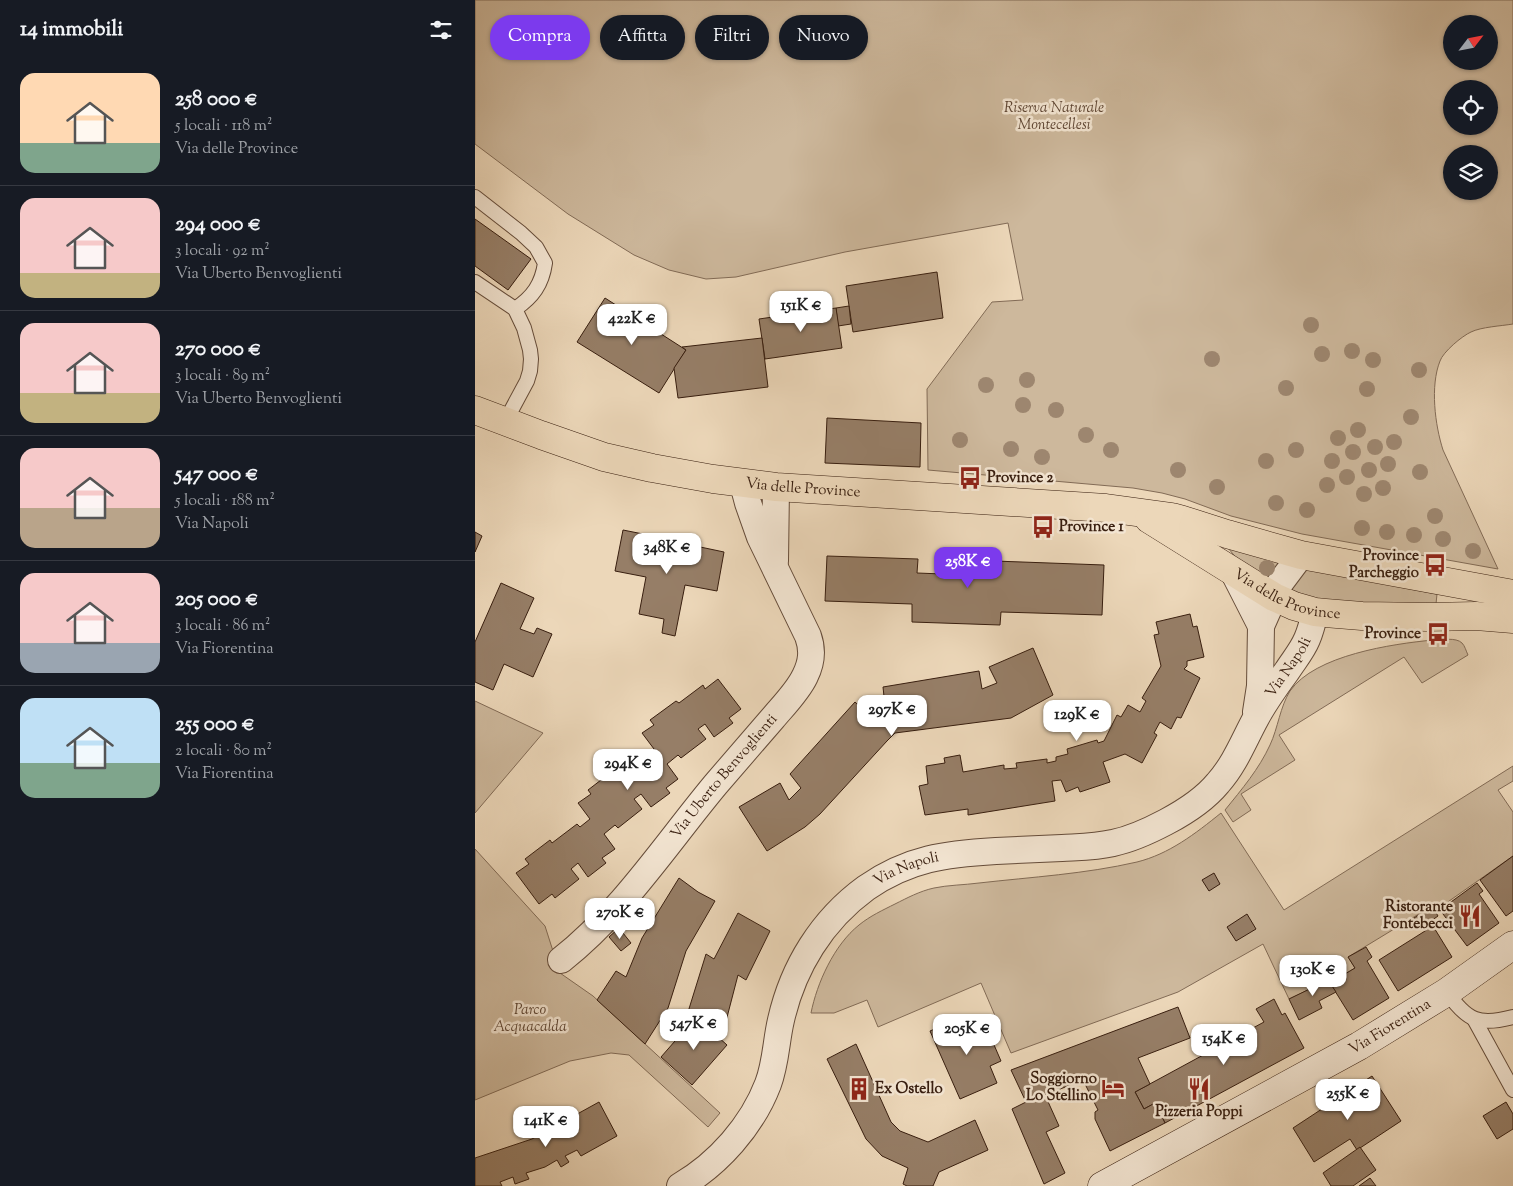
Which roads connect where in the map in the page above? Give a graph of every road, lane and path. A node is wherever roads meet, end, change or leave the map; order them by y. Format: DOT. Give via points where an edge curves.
graph roads {
  1 [pos="475,197"];
  2 [pos="475,282"];
  3 [pos="515,309"];
  4 [pos="475,410"];
  5 [pos="505,422"];
  6 [pos="743,484"];
  7 [pos="776,487"];
  8 [pos="1140,513"];
  9 [pos="1301,555"];
  10 [pos="775,567"];
  11 [pos="1234,573"];
  12 [pos="1513,594"];
  13 [pos="1274,597"];
  14 [pos="1315,612"];
  15 [pos="1513,619"];
  16 [pos="1261,626"];
  17 [pos="1255,720"];
  18 [pos="1513,945"];
  19 [pos="561,960"];
  20 [pos="1447,992"];
  21 [pos="1513,1017"];
  22 [pos="1474,1019"];
  23 [pos="1513,1090"];
  24 [pos="679,1186"];
  25 [pos="1102,1186"];
  1 -- 3 [label="lane" via="521,233 545,263 544,275 536,290"];
  2 -- 3 [label="lane"];
  3 -- 5 [label="lane" via="528,340 531,360 527,381"];
  4 -- 5 [label="main road, Via delle Province"];
  5 -- 6 [label="main road, Via delle Province" via="604,456"];
  6 -- 7 [label="main road, Via delle Province"];
  6 -- 10 [label="street, Via Uberto Benvoglienti" via="759,537"];
  7 -- 8 [label="main road, Via delle Province" via="1039,503"];
  7 -- 10 [label="street, Via Uberto Benvoglienti"];
  8 -- 9 [label="main road, Via delle Province" via="1183,520"];
  8 -- 11 [label="main road, Via delle Province"];
  9 -- 12 [label="main road, Via delle Province"];
  9 -- 13 [label="street, Via Napoli"];
  10 -- 19 [label="street, Via Uberto Benvoglienti" via="811,644 812,653 805,677 619,905"];
  11 -- 13 [label="main road, Via delle Province"];
  11 -- 16 [label="street, Via Napoli"];
  13 -- 14 [label="main road, Via delle Province"];
  13 -- 16 [label="street, Via Napoli"];
  14 -- 15 [label="main road, Via delle Province"];
  14 -- 17 [label="street, Via Napoli" via="1302,649"];
  16 -- 17 [label="street, Via Napoli"];
  17 -- 24 [label="street, Via Napoli" via="1230,767 1209,794 1186,811 1134,838 1100,846 962,853 930,858 903,867 854,898 814,941 794,978 781,1021 771,1076 751,1117 718,1157"];
  18 -- 20 [label="main road, Via Fiorentina"];
  20 -- 22 [label="lane"];
  20 -- 25 [label="main road, Via Fiorentina" via="1359,1046"];
  21 -- 22 [label="lane" via="1483,1022"];
  22 -- 23 [label="lane"];
}
